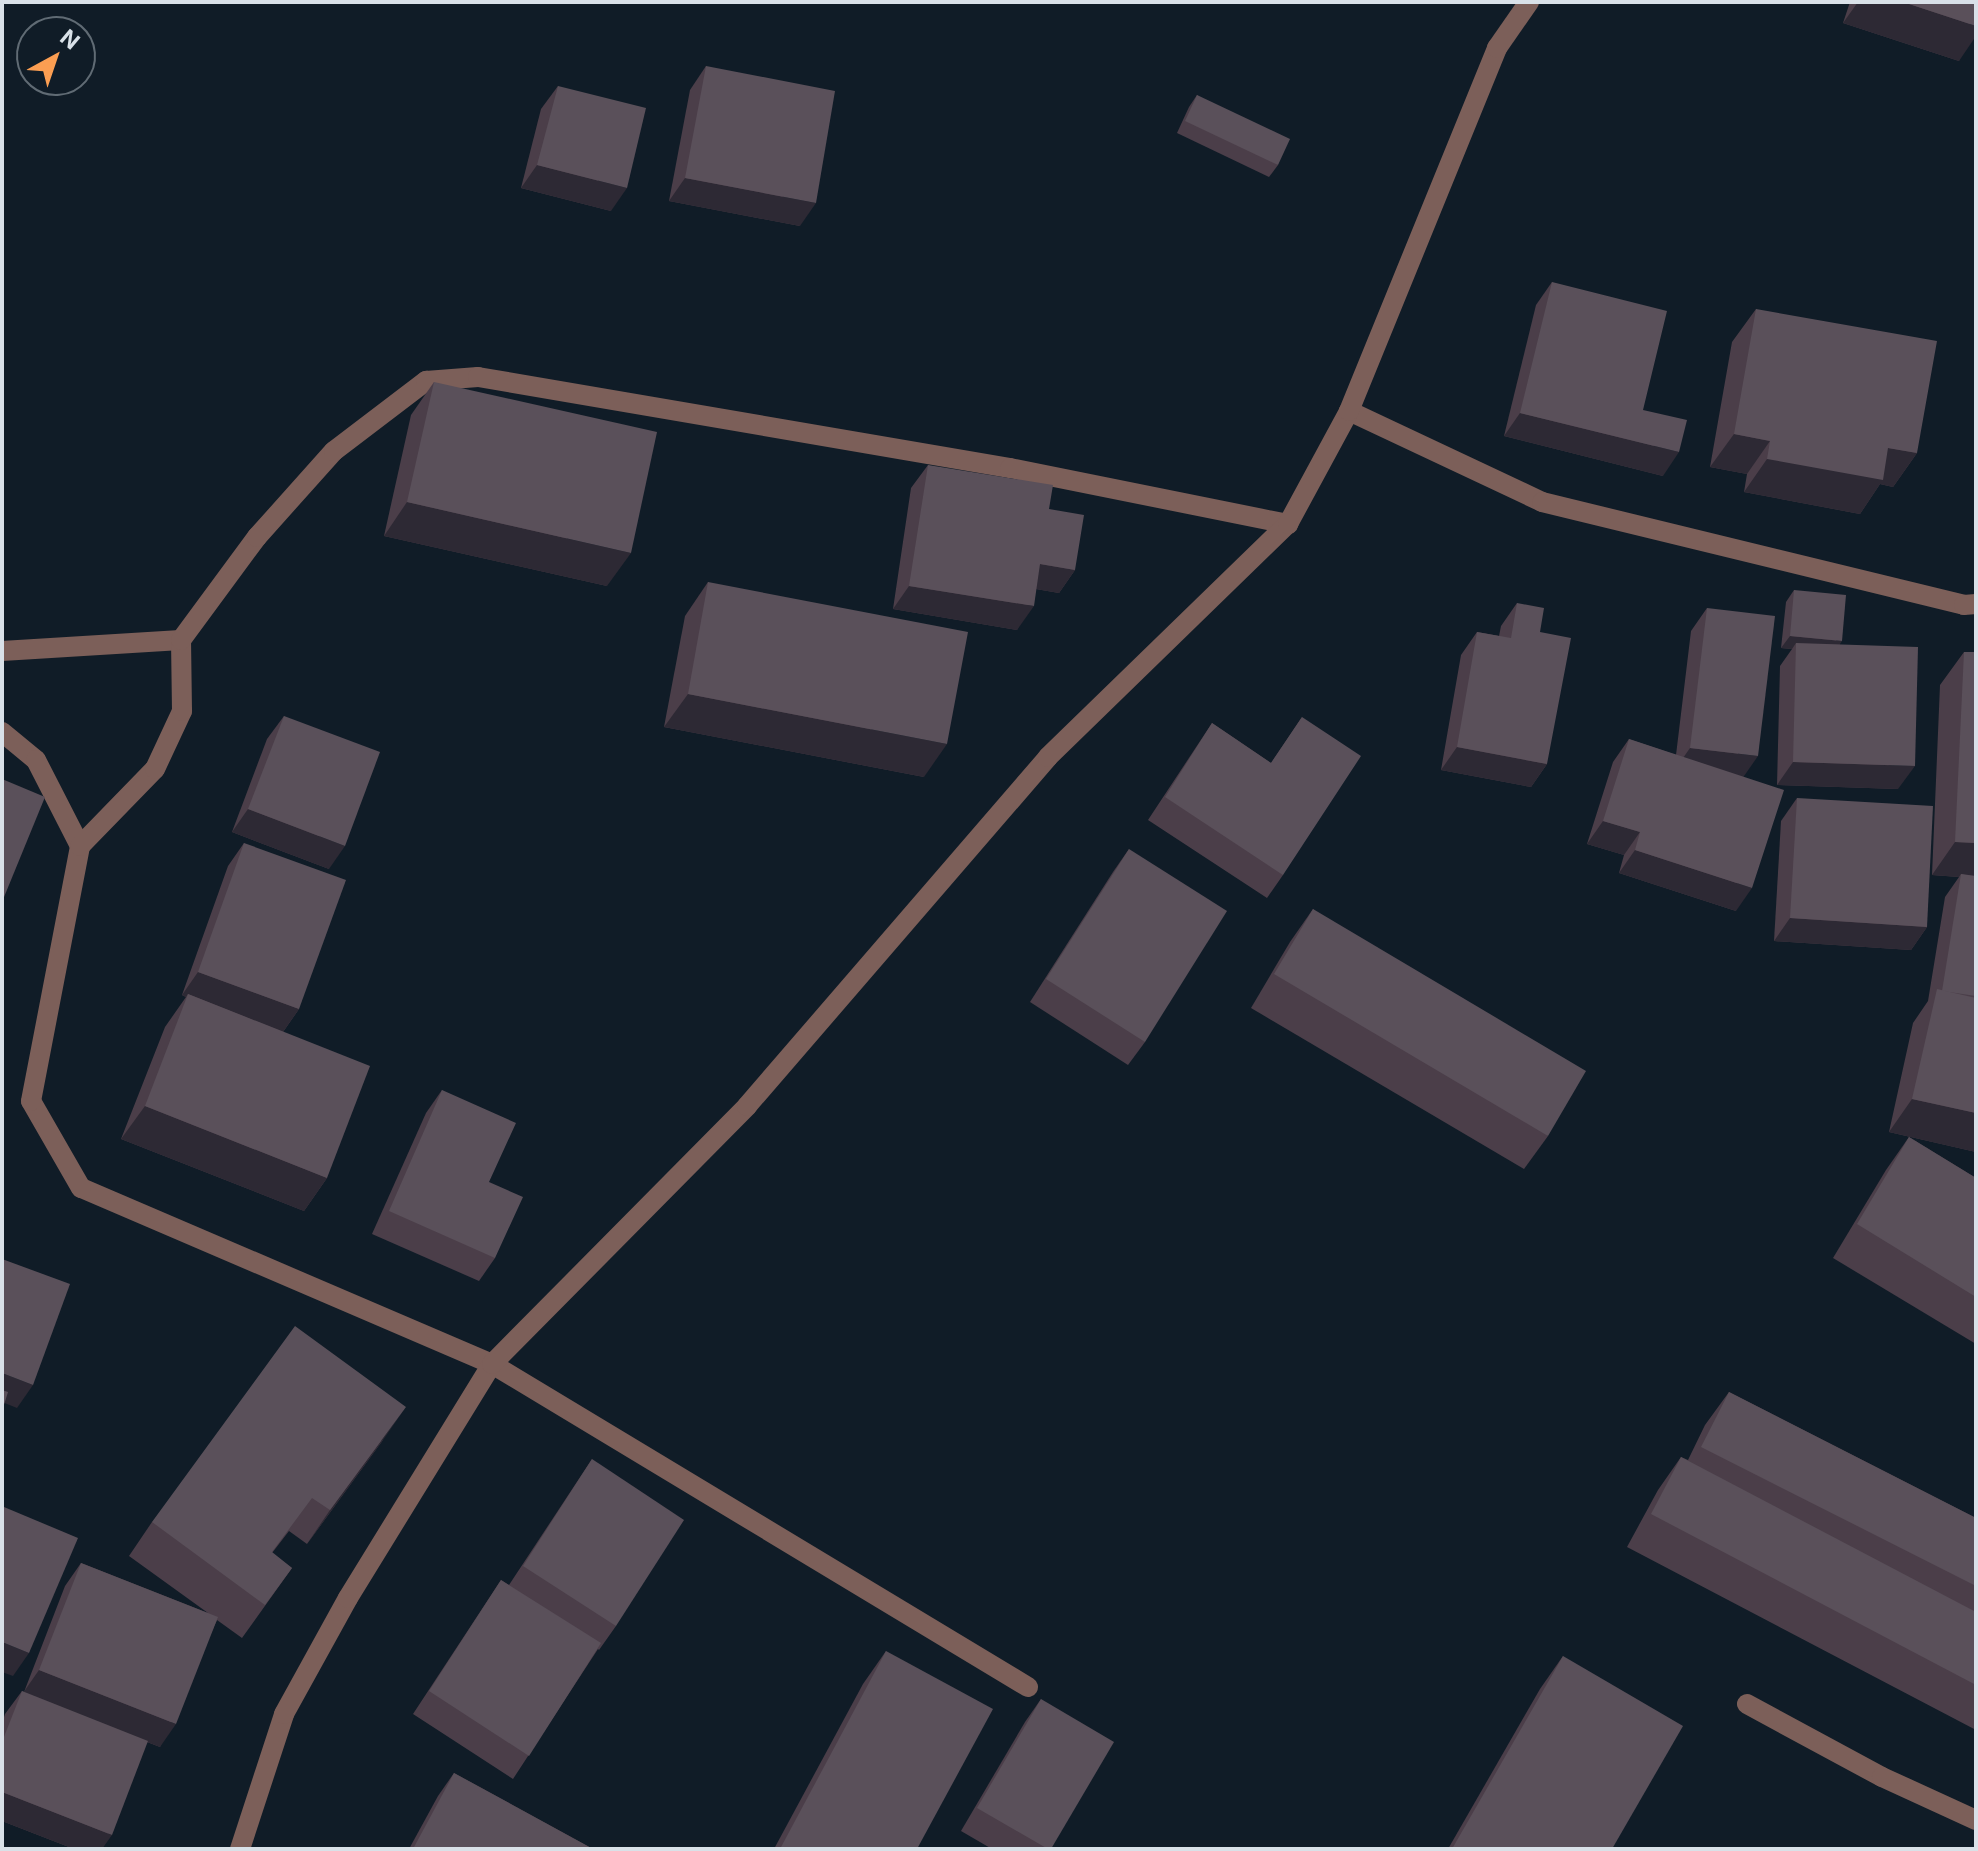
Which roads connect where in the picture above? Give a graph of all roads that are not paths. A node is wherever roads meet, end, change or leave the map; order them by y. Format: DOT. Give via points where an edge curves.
graph roads {
  1 [pos="1529,2"];
  2 [pos="1349,411"];
  3 [pos="1288,524"];
  4 [pos="1976,604"];
  5 [pos="181,640"];
  6 [pos="2,651"];
  7 [pos="2,732"];
  8 [pos="80,846"];
  9 [pos="492,1364"];
  10 [pos="1028,1687"];
  11 [pos="1747,1704"];
  12 [pos="1976,1820"];
  13 [pos="240,1849"];
  1 -- 2 [label="street" via="1497,48"];
  2 -- 3 [label="street"];
  2 -- 4 [label="street" via="1542,502"];
  3 -- 5 [label="street" via="1010,468 478,377 426,381 334,451 257,537"];
  3 -- 9 [label="street" via="1048,757 747,1106"];
  5 -- 6 [label="street"];
  5 -- 8 [label="street" via="182,711 155,769"];
  7 -- 8 [label="street" via="36,760"];
  8 -- 9 [label="street" via="31,1101 81,1188"];
  9 -- 10 [label="street"];
  9 -- 13 [label="street" via="348,1598 284,1714"];
  11 -- 12 [label="street" via="1882,1777"];
}
